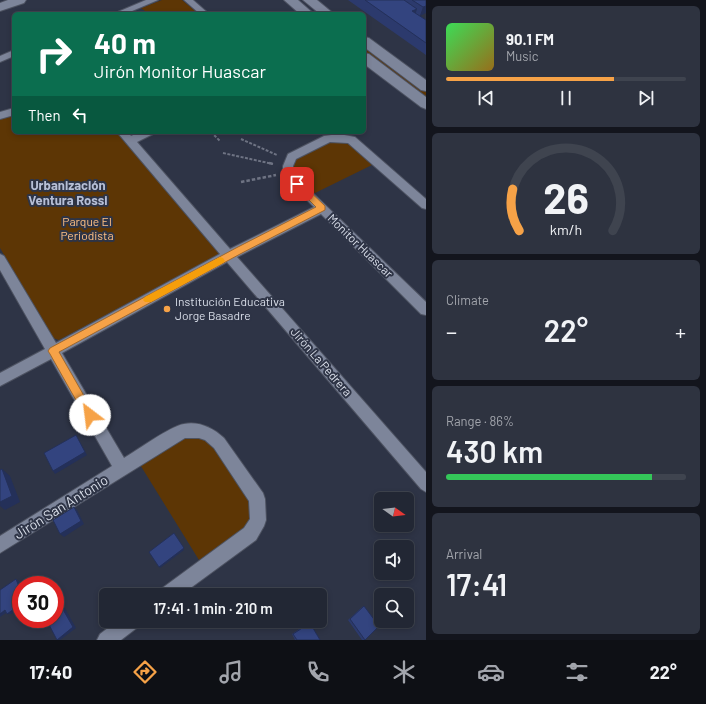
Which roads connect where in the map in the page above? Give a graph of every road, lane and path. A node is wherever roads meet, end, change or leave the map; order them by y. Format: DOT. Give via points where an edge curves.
graph roads {
  1 [pos="20,0"];
  2 [pos="123,0"];
  3 [pos="154,0"];
  4 [pos="188,0"];
  5 [pos="290,0"];
  6 [pos="309,0"];
  7 [pos="0,7"];
  8 [pos="136,7"];
  9 [pos="122,12"];
  10 [pos="203,12"];
  11 [pos="305,12"];
  12 [pos="325,12"];
  13 [pos="366,42"];
  14 [pos="12,54"];
  15 [pos="0,59"];
  16 [pos="366,59"];
  17 [pos="426,87"];
  18 [pos="426,104"];
  19 [pos="12,112"];
  20 [pos="0,116"];
  21 [pos="138,134"];
  22 [pos="213,134"];
  23 [pos="126,136"];
  24 [pos="241,139"];
  25 [pos="220,142"];
  26 [pos="223,153"];
  27 [pos="277,155"];
  28 [pos="274,164"];
  29 [pos="276,175"];
  30 [pos="241,182"];
  31 [pos="426,205"];
  32 [pos="322,208"];
  33 [pos="230,255"];
  34 [pos="0,259"];
  35 [pos="426,310"];
  36 [pos="53,351"];
  37 [pos="0,380"];
  38 [pos="122,469"];
  39 [pos="426,484"];
  40 [pos="0,546"];
  41 [pos="177,588"];
  42 [pos="122,628"];
  43 [pos="106,640"];
  1 -- 7 [label="main road"];
  2 -- 8 [label="street"];
  3 -- 8 [label="street"];
  4 -- 10 [label="street"];
  5 -- 11 [label="main road"];
  6 -- 12 [label="main road"];
  8 -- 9 [label="street"];
  13 -- 17 [label="main road"];
  14 -- 15 [label="street"];
  16 -- 18 [label="main road"];
  19 -- 20 [label="street"];
  21 -- 23 [label="street"];
  22 -- 25 [label="path"];
  23 -- 33 [label="street, Jirón La Pedrera"];
  24 -- 27 [label="path"];
  26 -- 28 [label="path"];
  29 -- 30 [label="path"];
  31 -- 32 [label="street, Monitor Huascar" via="351,140 339,138 328,139 292,157 288,166 288,175"];
  32 -- 33 [label="street"];
  32 -- 35 [label="street, Monitor Huascar"];
  33 -- 36 [label="street"];
  33 -- 39 [label="street, Jirón La Pedrera"];
  34 -- 36 [label="street"];
  36 -- 37 [label="street"];
  36 -- 38 [label="street"];
  38 -- 40 [label="street, Jirón San Antonio"];
  38 -- 41 [label="street, Jirón San Antonio" via="184,430 199,431 210,435 219,443 257,499 258,520 250,534"];
  42 -- 43 [label="street"];
}
